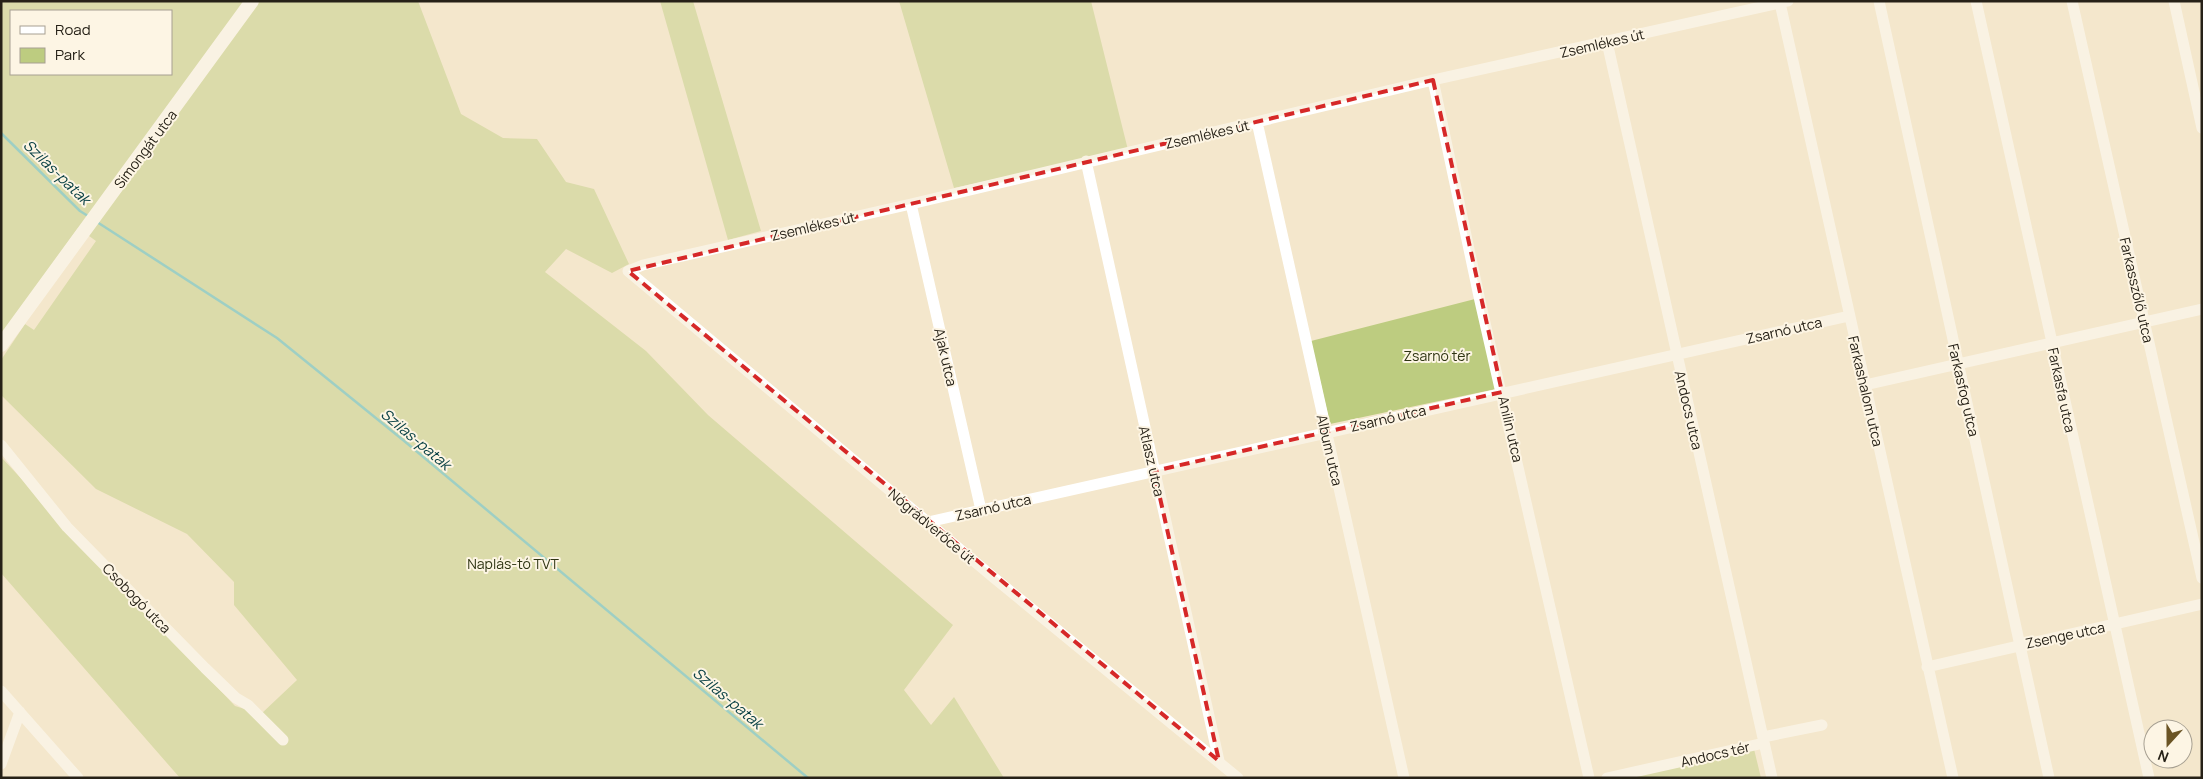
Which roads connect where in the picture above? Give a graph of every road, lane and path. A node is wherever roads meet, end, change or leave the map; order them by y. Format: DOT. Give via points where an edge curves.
graph roads {
  1 [pos="252,1"];
  2 [pos="1879,1"];
  3 [pos="1976,1"];
  4 [pos="2072,1"];
  5 [pos="2174,1"];
  6 [pos="1784,2"];
  7 [pos="1607,42"];
  8 [pos="1434,80"];
  9 [pos="1257,122"];
  10 [pos="2202,128"];
  11 [pos="1086,161"];
  12 [pos="910,204"];
  13 [pos="628,271"];
  14 [pos="2202,309"];
  15 [pos="1848,316"];
  16 [pos="2144,322"];
  17 [pos="2052,344"];
  18 [pos="1,345"];
  19 [pos="1677,354"];
  20 [pos="1958,364"];
  21 [pos="1865,385"];
  22 [pos="1502,392"];
  23 [pos="1326,432"];
  24 [pos="1,445"];
  25 [pos="1154,471"];
  26 [pos="981,510"];
  27 [pos="928,522"];
  28 [pos="2202,578"];
  29 [pos="2202,604"];
  30 [pos="2114,624"];
  31 [pos="2021,645"];
  32 [pos="1928,666"];
  33 [pos="1,691"];
  34 [pos="20,712"];
  35 [pos="1822,725"];
  36 [pos="283,740"];
  37 [pos="1764,740"];
  38 [pos="1218,761"];
  39 [pos="1,764"];
  40 [pos="78,778"];
  41 [pos="1238,778"];
  42 [pos="1404,778"];
  43 [pos="1589,778"];
  44 [pos="1607,778"];
  45 [pos="1772,778"];
  46 [pos="1953,778"];
  47 [pos="2049,778"];
  48 [pos="2149,778"];
  1 -- 18 [label="main road, Simongát utca"];
  2 -- 20 [label="street, Farkasfog utca"];
  3 -- 17 [label="street, Farkasfa utca"];
  4 -- 16 [label="street, Farkasszőlő utca"];
  5 -- 10 [label="street"];
  6 -- 7 [label="street, Zsemlékes út"];
  6 -- 15 [label="street, Farkashalom utca"];
  7 -- 8 [label="street, Zsemlékes út"];
  7 -- 19 [label="street, Andocs utca"];
  8 -- 9 [label="street, Zsemlékes út"];
  8 -- 22 [label="street, Anilin utca"];
  9 -- 11 [label="street, Zsemlékes út"];
  9 -- 23 [label="street, Album utca"];
  11 -- 12 [label="street, Zsemlékes út"];
  11 -- 25 [label="street, Atlasz utca"];
  12 -- 13 [label="street, Zsemlékes út"];
  12 -- 26 [label="street, Ajak utca"];
  13 -- 27 [label="street, Nógrádverőce út"];
  14 -- 16 [label="street"];
  15 -- 19 [label="street, Zsarnó utca"];
  15 -- 21 [label="street, Farkashalom utca"];
  16 -- 17 [label="street"];
  16 -- 28 [label="street, Farkasszőlő utca"];
  17 -- 20 [label="street"];
  17 -- 30 [label="street, Farkasfa utca"];
  19 -- 22 [label="street, Zsarnó utca"];
  19 -- 37 [label="street, Andocs utca"];
  20 -- 21 [label="street"];
  20 -- 31 [label="street, Farkasfog utca"];
  21 -- 32 [label="street, Farkashalom utca"];
  22 -- 23 [label="street, Zsarnó utca"];
  22 -- 43 [label="street, Anilin utca"];
  23 -- 25 [label="street, Zsarnó utca"];
  23 -- 42 [label="street, Album utca"];
  24 -- 36 [label="street, Csobogó utca" via="67,527 205,668"];
  25 -- 26 [label="street, Zsarnó utca"];
  25 -- 38 [label="street, Atlasz utca"];
  26 -- 27 [label="street, Zsarnó utca"];
  27 -- 38 [label="street, Nógrádverőce út"];
  29 -- 30 [label="street, Zsenge utca"];
  30 -- 31 [label="street, Zsenge utca"];
  30 -- 48 [label="street, Farkasfa utca"];
  31 -- 32 [label="street, Zsenge utca"];
  31 -- 47 [label="street, Farkasfog utca"];
  32 -- 46 [label="street, Farkashalom utca"];
  33 -- 34 [label="street"];
  34 -- 39 [label="street"];
  34 -- 40 [label="street"];
  35 -- 37 [label="street, Andocs tér"];
  37 -- 44 [label="street, Andocs tér"];
  37 -- 45 [label="street, Andocs utca"];
  38 -- 41 [label="street, Nógrádverőce út"];
}
